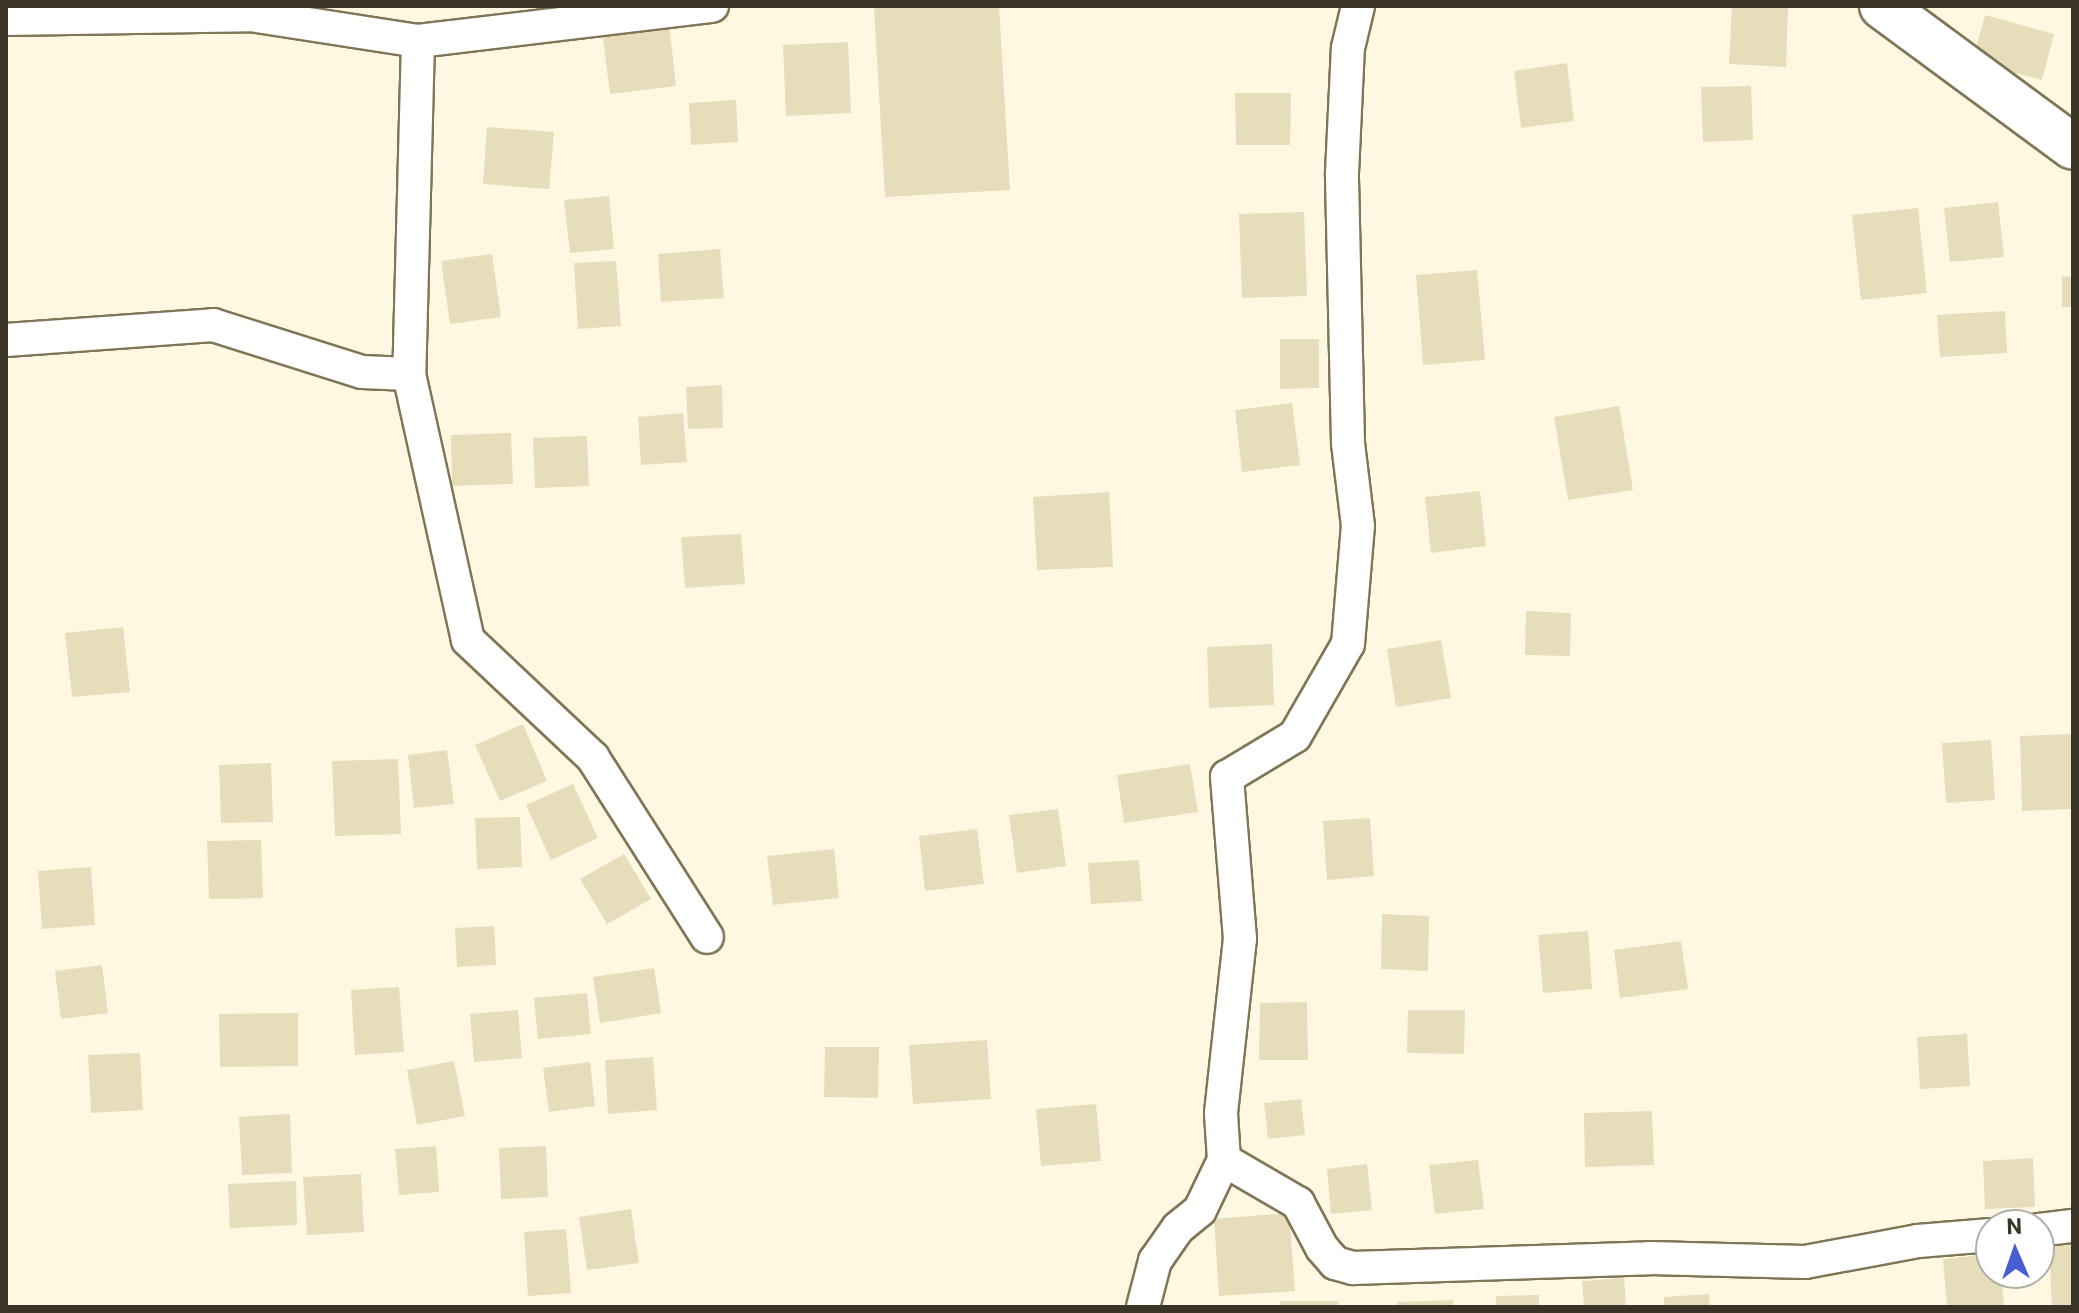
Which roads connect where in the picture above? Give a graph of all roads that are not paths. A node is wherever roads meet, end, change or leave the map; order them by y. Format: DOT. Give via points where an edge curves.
graph roads {
  1 [pos="712,6"];
  2 [pos="1358,6"];
  3 [pos="1882,6"];
  4 [pos="6,19"];
  5 [pos="418,41"];
  6 [pos="2073,147"];
  7 [pos="6,340"];
  8 [pos="409,374"];
  9 [pos="707,937"];
  10 [pos="1224,1160"];
  11 [pos="1975,1236"];
  12 [pos="1143,1307"];
  1 -- 5 [label="street"];
  2 -- 10 [label="street" via="1348,48 1342,173 1348,443 1358,526 1348,644 1295,736 1227,777 1240,939 1221,1113"];
  3 -- 6 [label="main road"];
  4 -- 5 [label="street" via="250,15"];
  5 -- 8 [label="street"];
  7 -- 8 [label="street" via="213,325 362,372"];
  8 -- 9 [label="street" via="468,640 593,758"];
  10 -- 11 [label="street" via="1298,1203 1322,1248 1335,1263 1353,1268 1650,1258 1805,1262"];
  10 -- 12 [label="street" via="1200,1210 1178,1228 1155,1261"];
}
